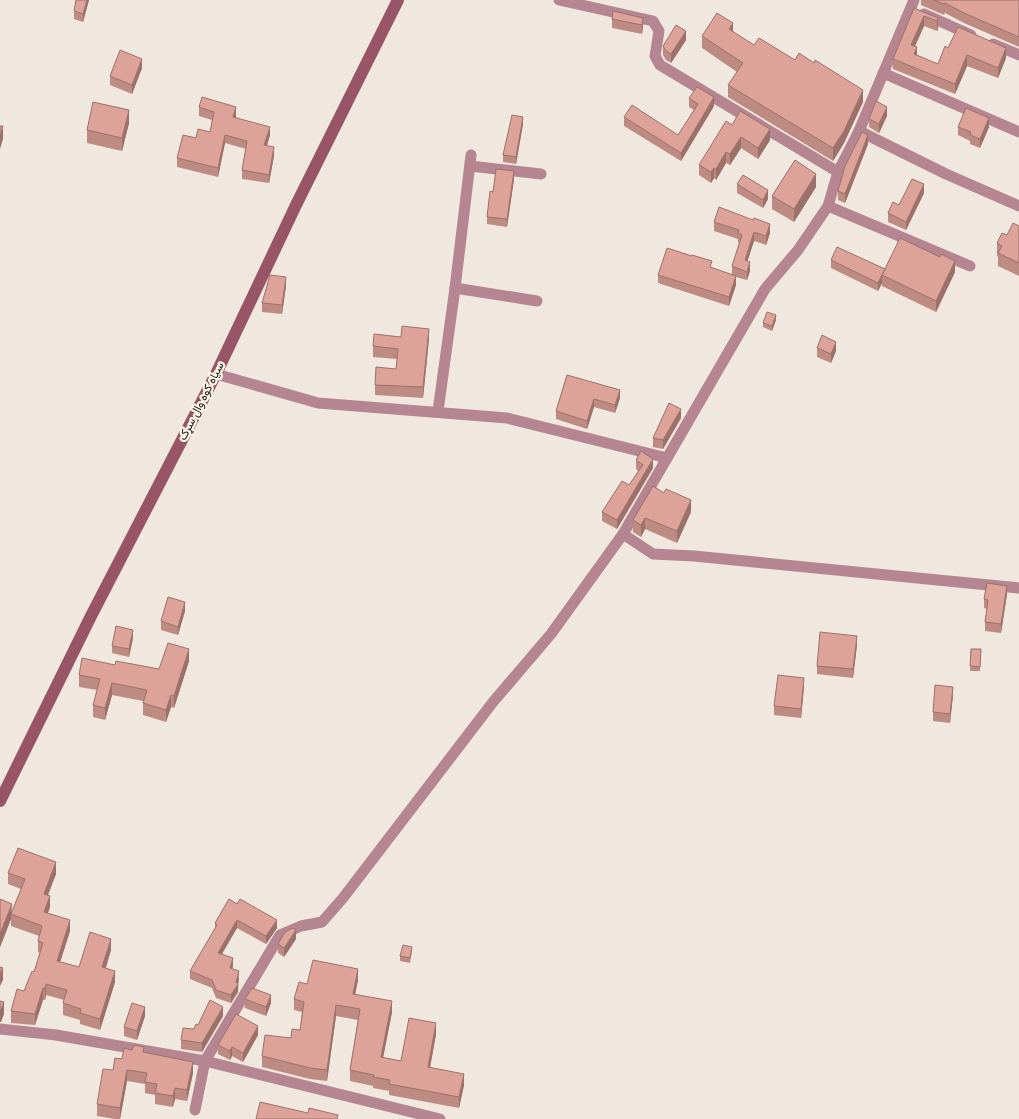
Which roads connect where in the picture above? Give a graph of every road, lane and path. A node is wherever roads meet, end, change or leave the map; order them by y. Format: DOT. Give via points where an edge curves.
graph roads {
  1 [pos="398,0"];
  2 [pos="560,0"];
  3 [pos="913,4"];
  4 [pos="1019,55"];
  5 [pos="883,73"];
  6 [pos="859,131"];
  7 [pos="1019,132"];
  8 [pos="838,172"];
  9 [pos="540,174"];
  10 [pos="828,206"];
  11 [pos="1019,206"];
  12 [pos="970,266"];
  13 [pos="455,288"];
  14 [pos="537,301"];
  15 [pos="216,374"];
  16 [pos="438,411"];
  17 [pos="667,458"];
  18 [pos="623,534"];
  19 [pos="1019,588"];
  20 [pos="0,801"];
  21 [pos="0,1029"];
  22 [pos="205,1061"];
  23 [pos="195,1110"];
  24 [pos="440,1119"];
  1 -- 15 [label="street, سیاه کوه وال سړک"];
  2 -- 8 [label="street" via="653,21 659,31 656,56 660,65"];
  3 -- 4 [label="street"];
  3 -- 5 [label="street"];
  5 -- 6 [label="street"];
  5 -- 7 [label="street"];
  6 -- 8 [label="street"];
  6 -- 11 [label="street"];
  8 -- 10 [label="street"];
  9 -- 13 [label="street" via="470,160"];
  10 -- 12 [label="street"];
  10 -- 17 [label="street" via="798,250 765,289"];
  13 -- 14 [label="street"];
  13 -- 16 [label="street"];
  15 -- 16 [label="street" via="318,403"];
  15 -- 20 [label="street, سیاه کوه وال سړک"];
  16 -- 17 [label="street" via="507,418"];
  17 -- 18 [label="street"];
  18 -- 19 [label="street" via="653,554"];
  18 -- 22 [label="street" via="550,634 493,702 343,898 322,922 280,935"];
  21 -- 22 [label="street" via="56,1035"];
  22 -- 23 [label="street"];
  22 -- 24 [label="street"];
}
